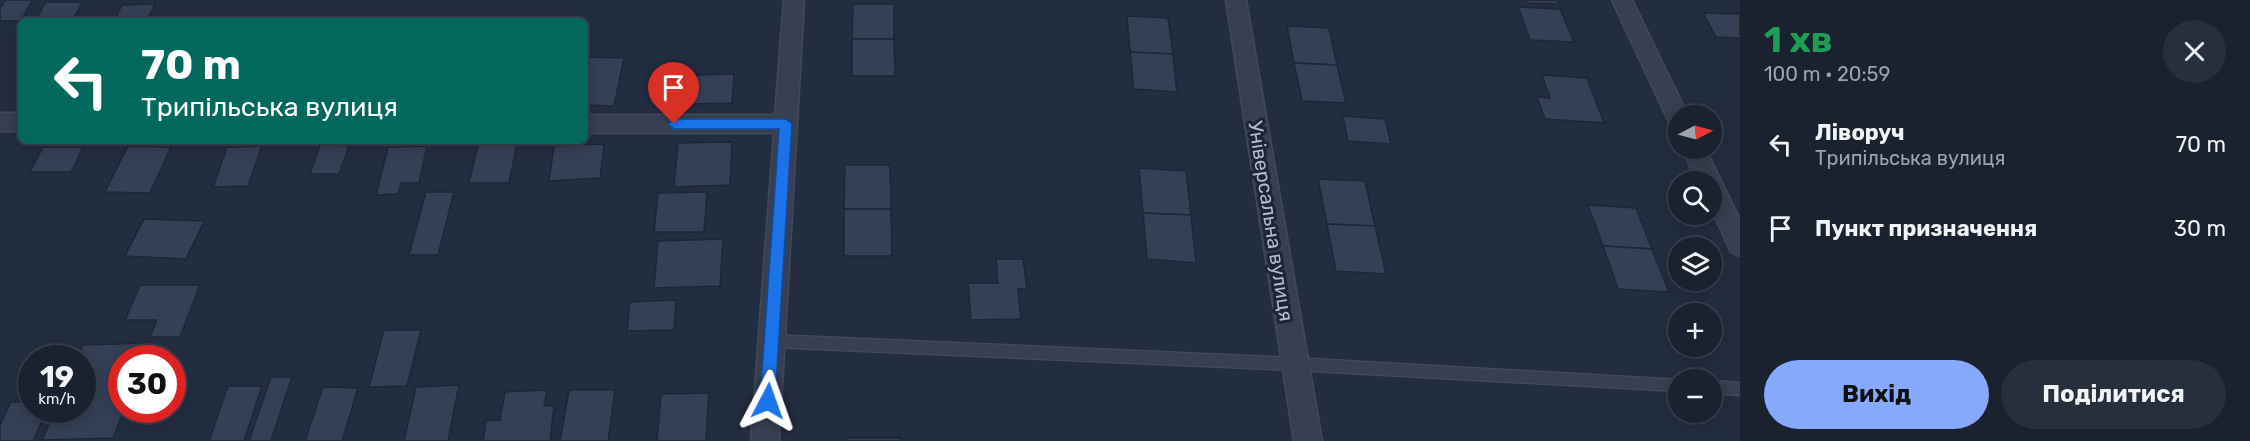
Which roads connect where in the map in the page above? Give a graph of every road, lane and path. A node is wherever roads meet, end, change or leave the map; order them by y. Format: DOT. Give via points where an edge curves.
graph roads {
  1 [pos="794,0"];
  2 [pos="1236,0"];
  3 [pos="1622,0"];
  4 [pos="1672,105"];
  5 [pos="0,122"];
  6 [pos="18,122"];
  7 [pos="588,124"];
  8 [pos="786,124"];
  9 [pos="1722,207"];
  10 [pos="1740,245"];
  11 [pos="772,341"];
  12 [pos="1294,364"];
  13 [pos="1668,384"];
  14 [pos="1722,387"];
  15 [pos="1740,388"];
  16 [pos="765,441"];
  17 [pos="1308,441"];
  1 -- 8 [label="street"];
  2 -- 12 [label="street, Універсальна вулиця"];
  3 -- 4 [label="street"];
  5 -- 6 [label="street"];
  7 -- 8 [label="street"];
  8 -- 11 [label="street"];
  9 -- 10 [label="street"];
  11 -- 12 [label="lane"];
  11 -- 16 [label="street"];
  12 -- 13 [label="lane"];
  12 -- 17 [label="street, Універсальна вулиця"];
  14 -- 15 [label="lane"];
}
